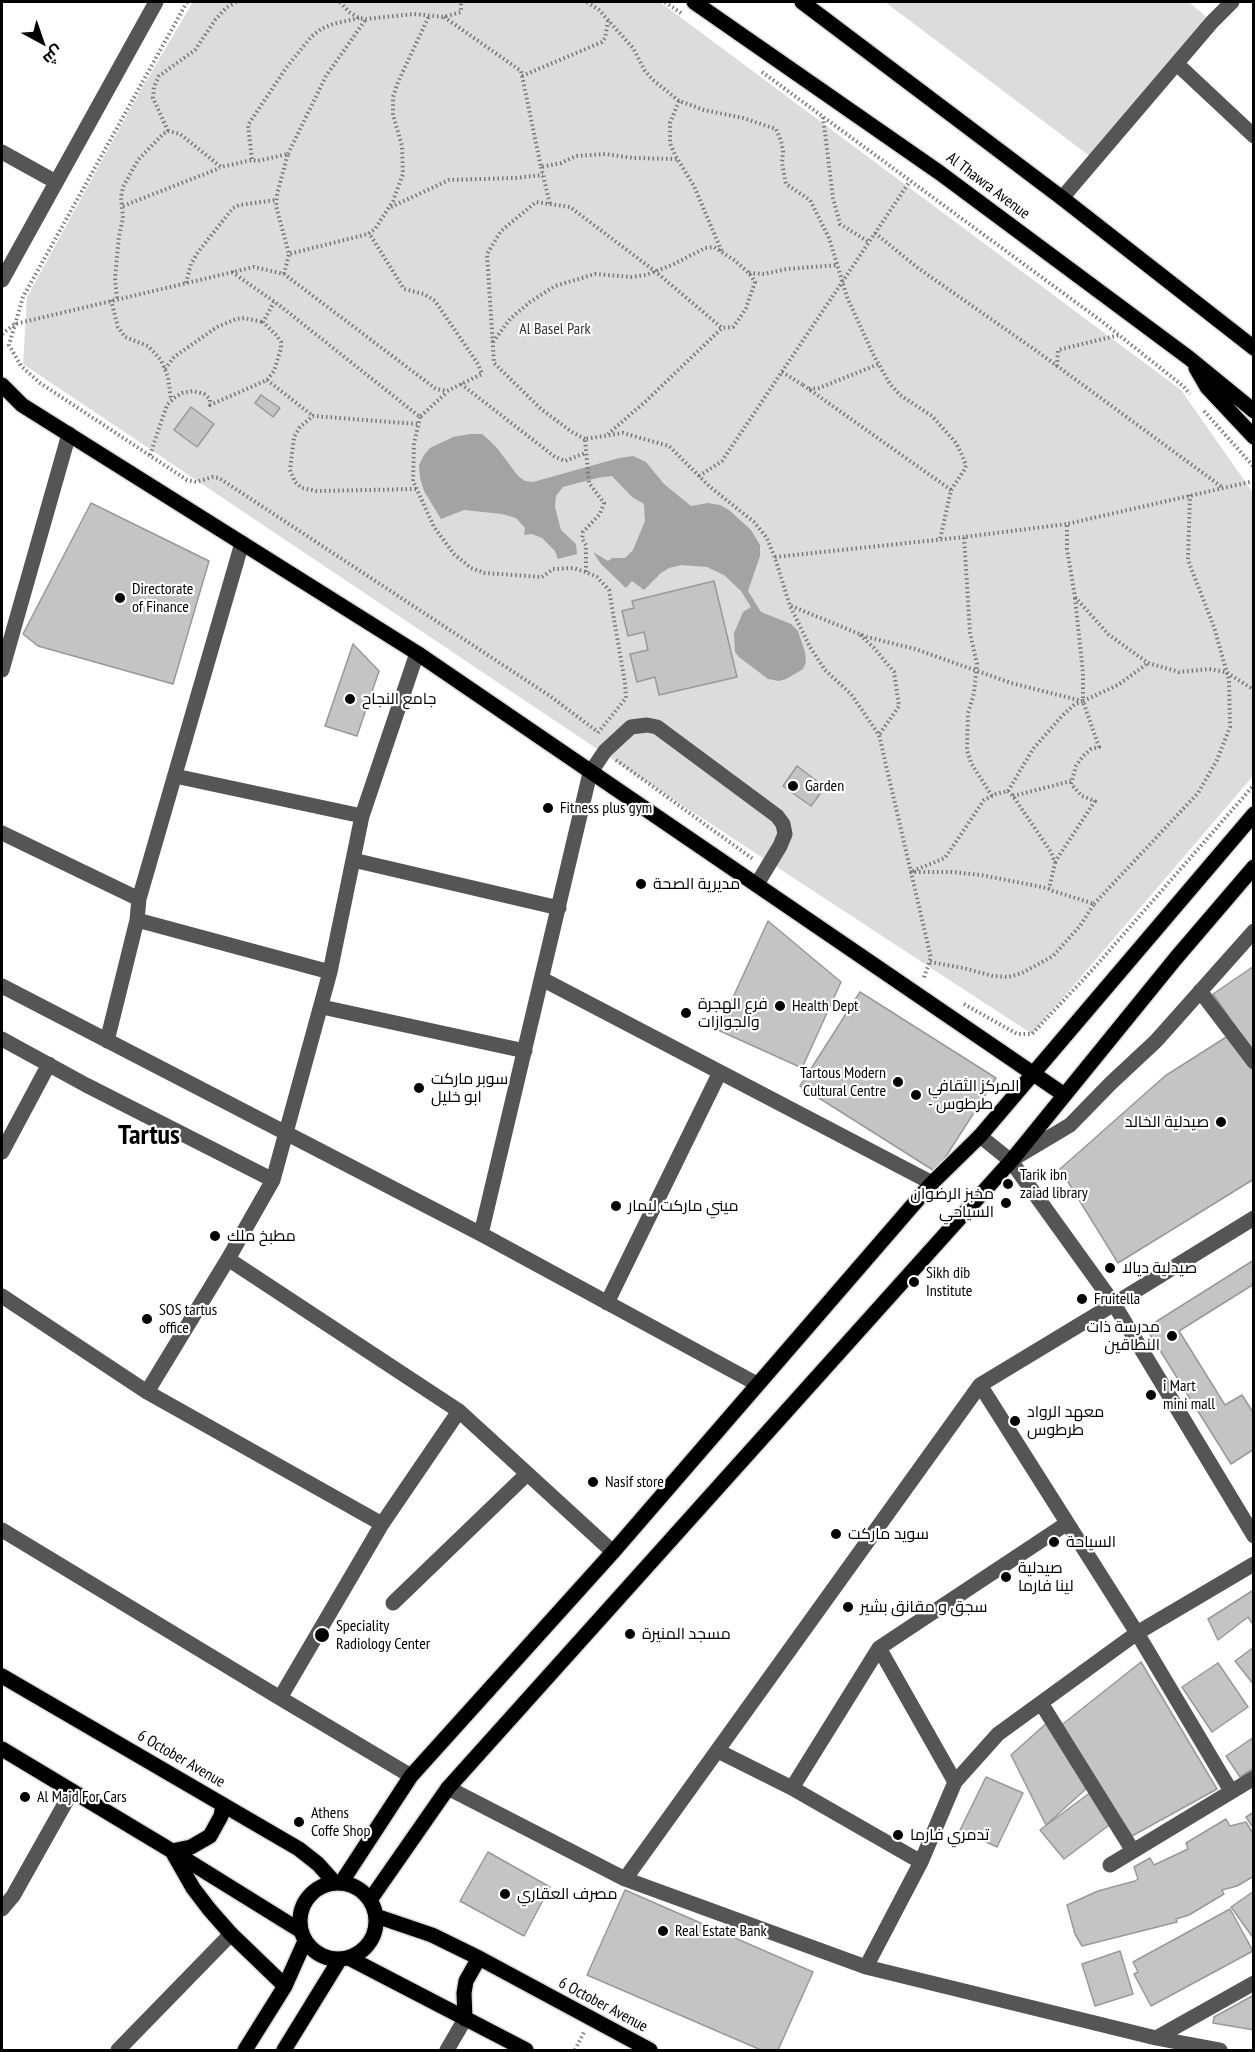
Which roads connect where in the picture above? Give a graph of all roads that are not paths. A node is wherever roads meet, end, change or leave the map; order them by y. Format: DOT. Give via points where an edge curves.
graph roads {
  1 [pos="156,2"];
  2 [pos="694,2"];
  3 [pos="801,2"];
  4 [pos="1232,2"];
  5 [pos="1177,64"];
  6 [pos="1254,136"];
  7 [pos="2,152"];
  8 [pos="56,182"];
  9 [pos="1062,198"];
  10 [pos="2,280"];
  11 [pos="1254,348"];
  12 [pos="1189,358"];
  13 [pos="2,385"];
  14 [pos="2,401"];
  15 [pos="22,405"];
  16 [pos="1254,411"];
  17 [pos="69,434"];
  18 [pos="1254,437"];
  19 [pos="242,543"];
  20 [pos="417,653"];
  21 [pos="2,670"];
  22 [pos="590,773"];
  23 [pos="176,777"];
  24 [pos="1254,814"];
  25 [pos="362,816"];
  26 [pos="2,833"];
  27 [pos="353,860"];
  28 [pos="1254,867"];
  29 [pos="757,884"];
  30 [pos="139,900"];
  31 [pos="559,908"];
  32 [pos="136,920"];
  33 [pos="1254,931"];
  34 [pos="330,972"];
  35 [pos="542,979"];
  36 [pos="2,986"];
  37 [pos="1200,991"];
  38 [pos="322,1007"];
  39 [pos="2,1039"];
  40 [pos="107,1041"];
  41 [pos="525,1051"];
  42 [pos="1254,1062"];
  43 [pos="48,1064"];
  44 [pos="720,1072"];
  45 [pos="1034,1072"];
  46 [pos="1063,1094"];
  47 [pos="285,1134"];
  48 [pos="980,1136"];
  49 [pos="2,1152"];
  50 [pos="1011,1161"];
  51 [pos="273,1180"];
  52 [pos="932,1183"];
  53 [pos="1254,1218"];
  54 [pos="481,1234"];
  55 [pos="228,1259"];
  56 [pos="2,1296"];
  57 [pos="607,1303"];
  58 [pos="1114,1305"];
  59 [pos="757,1384"];
  60 [pos="980,1385"];
  61 [pos="147,1392"];
  62 [pos="459,1411"];
  63 [pos="527,1474"];
  64 [pos="382,1524"];
  65 [pos="1066,1524"];
  66 [pos="2,1530"];
  67 [pos="1254,1536"];
  68 [pos="613,1552"];
  69 [pos="1254,1564"];
  70 [pos="393,1603"];
  71 [pos="1137,1633"];
  72 [pos="879,1648"];
  73 [pos="2,1676"];
  74 [pos="280,1698"];
  75 [pos="1041,1702"];
  76 [pos="2,1749"];
  77 [pos="718,1751"];
  78 [pos="411,1776"];
  79 [pos="1254,1778"];
  80 [pos="955,1782"];
  81 [pos="448,1788"];
  82 [pos="792,1788"];
  83 [pos="72,1791"];
  84 [pos="1232,1791"];
  85 [pos="223,1805"];
  86 [pos="172,1851"];
  87 [pos="1133,1851"];
  88 [pos="921,1862"];
  89 [pos="1110,1865"];
  90 [pos="625,1879"];
  91 [pos="338,1883"];
  92 [pos="7,1893"];
  93 [pos="370,1899"];
  94 [pos="2,1909"];
  95 [pos="376,1916"];
  96 [pos="231,1934"];
  97 [pos="303,1936"];
  98 [pos="345,1958"];
  99 [pos="479,1958"];
  100 [pos="866,1967"];
  101 [pos="1254,1983"];
  102 [pos="285,1986"];
  103 [pos="465,2019"];
  104 [pos="1156,2038"];
  105 [pos="118,2050"];
  106 [pos="246,2050"];
  107 [pos="284,2050"];
  108 [pos="447,2050"];
  109 [pos="526,2050"];
  110 [pos="650,2050"];
  111 [pos="1220,2050"];
  1 -- 8 [label="street"];
  2 -- 12 [label="main road, Al Thawra Avenue" via="940,173"];
  3 -- 9 [label="main road"];
  4 -- 5 [label="street"];
  5 -- 6 [label="street"];
  5 -- 9 [label="street"];
  7 -- 8 [label="street"];
  8 -- 10 [label="street"];
  9 -- 11 [label="main road"];
  12 -- 16 [label="main road, Al Thawra Avenue"];
  12 -- 18 [label="main road" via="1207,387"];
  13 -- 15 [label="main road"];
  14 -- 15 [label="main road"];
  15 -- 17 [label="main road"];
  17 -- 19 [label="main road"];
  17 -- 21 [label="street"];
  19 -- 20 [label="main road"];
  19 -- 23 [label="street"];
  20 -- 22 [label="main road"];
  20 -- 25 [label="street"];
  22 -- 29 [label="main road"];
  22 -- 29 [label="street" via="605,751 631,727 657,727 783,824 784,834"];
  22 -- 31 [label="street"];
  23 -- 25 [label="street"];
  23 -- 30 [label="street"];
  24 -- 45 [label="main road"];
  25 -- 27 [label="street"];
  26 -- 30 [label="street"];
  27 -- 31 [label="street"];
  27 -- 34 [label="street"];
  28 -- 46 [label="main road"];
  29 -- 45 [label="main road"];
  30 -- 32 [label="street"];
  31 -- 35 [label="street"];
  32 -- 34 [label="street"];
  32 -- 40 [label="street"];
  33 -- 37 [label="street"];
  34 -- 38 [label="street"];
  35 -- 41 [label="street"];
  35 -- 44 [label="street"];
  36 -- 40 [label="street"];
  37 -- 42 [label="street"];
  37 -- 50 [label="street" via="1156,1041 1070,1125"];
  38 -- 41 [label="street"];
  38 -- 47 [label="street"];
  39 -- 43 [label="street"];
  40 -- 47 [label="street"];
  41 -- 54 [label="street"];
  43 -- 49 [label="street"];
  43 -- 51 [label="street"];
  44 -- 52 [label="street"];
  44 -- 57 [label="street"];
  45 -- 46 [label="main road"];
  45 -- 48 [label="main road"];
  46 -- 50 [label="main road"];
  47 -- 51 [label="street"];
  47 -- 54 [label="street"];
  48 -- 50 [label="street"];
  48 -- 52 [label="main road"];
  50 -- 58 [label="street"];
  50 -- 81 [label="main road"];
  51 -- 55 [label="street"];
  52 -- 59 [label="main road"];
  53 -- 58 [label="street"];
  54 -- 57 [label="street"];
  55 -- 61 [label="street"];
  55 -- 62 [label="street"];
  56 -- 61 [label="street"];
  57 -- 59 [label="street"];
  58 -- 60 [label="street"];
  58 -- 67 [label="street"];
  59 -- 68 [label="main road"];
  60 -- 65 [label="street"];
  60 -- 77 [label="street"];
  61 -- 64 [label="street"];
  62 -- 63 [label="street"];
  62 -- 64 [label="street"];
  63 -- 68 [label="street"];
  63 -- 70 [label="street"];
  64 -- 74 [label="street"];
  65 -- 71 [label="street"];
  65 -- 72 [label="street"];
  66 -- 74 [label="street"];
  68 -- 78 [label="main road"];
  69 -- 71 [label="street"];
  71 -- 75 [label="street"];
  71 -- 84 [label="street"];
  72 -- 80 [label="street"];
  72 -- 82 [label="street"];
  73 -- 85 [label="main road, 6 October Avenue"];
  74 -- 78 [label="street"];
  75 -- 80 [label="street" via="998,1734"];
  75 -- 87 [label="street"];
  76 -- 83 [label="main road"];
  77 -- 82 [label="street"];
  77 -- 90 [label="street"];
  78 -- 91 [label="main road"];
  79 -- 84 [label="street"];
  80 -- 88 [label="street"];
  81 -- 90 [label="street"];
  81 -- 93 [label="main road"];
  82 -- 88 [label="street"];
  83 -- 86 [label="main road"];
  83 -- 92 [label="street"];
  84 -- 87 [label="street"];
  85 -- 86 [label="main road" via="210,1836 192,1847"];
  85 -- 91 [label="main road, 6 October Avenue" via="299,1849"];
  86 -- 96 [label="main road" via="194,1888"];
  86 -- 97 [label="main road"];
  87 -- 89 [label="street"];
  88 -- 100 [label="street"];
  90 -- 100 [label="street"];
  91 -- 93 [label="main road" via="353,1885"];
  91 -- 97 [label="main road" via="324,1885 307,1899 302,1908"];
  92 -- 94 [label="street"];
  93 -- 95 [label="main road"];
  95 -- 98 [label="main road" via="376,1929 362,1952"];
  95 -- 99 [label="main road, 6 October Avenue" via="432,1935"];
  96 -- 102 [label="main road"];
  96 -- 105 [label="street"];
  97 -- 98 [label="main road" via="314,1951 326,1957"];
  97 -- 102 [label="main road"];
  98 -- 103 [label="main road"];
  98 -- 107 [label="main road"];
  99 -- 103 [label="main road" via="466,1981"];
  99 -- 110 [label="main road, 6 October Avenue"];
  100 -- 104 [label="street"];
  101 -- 104 [label="street"];
  102 -- 106 [label="main road"];
  103 -- 108 [label="street"];
  103 -- 109 [label="main road"];
  104 -- 111 [label="street"];
}
